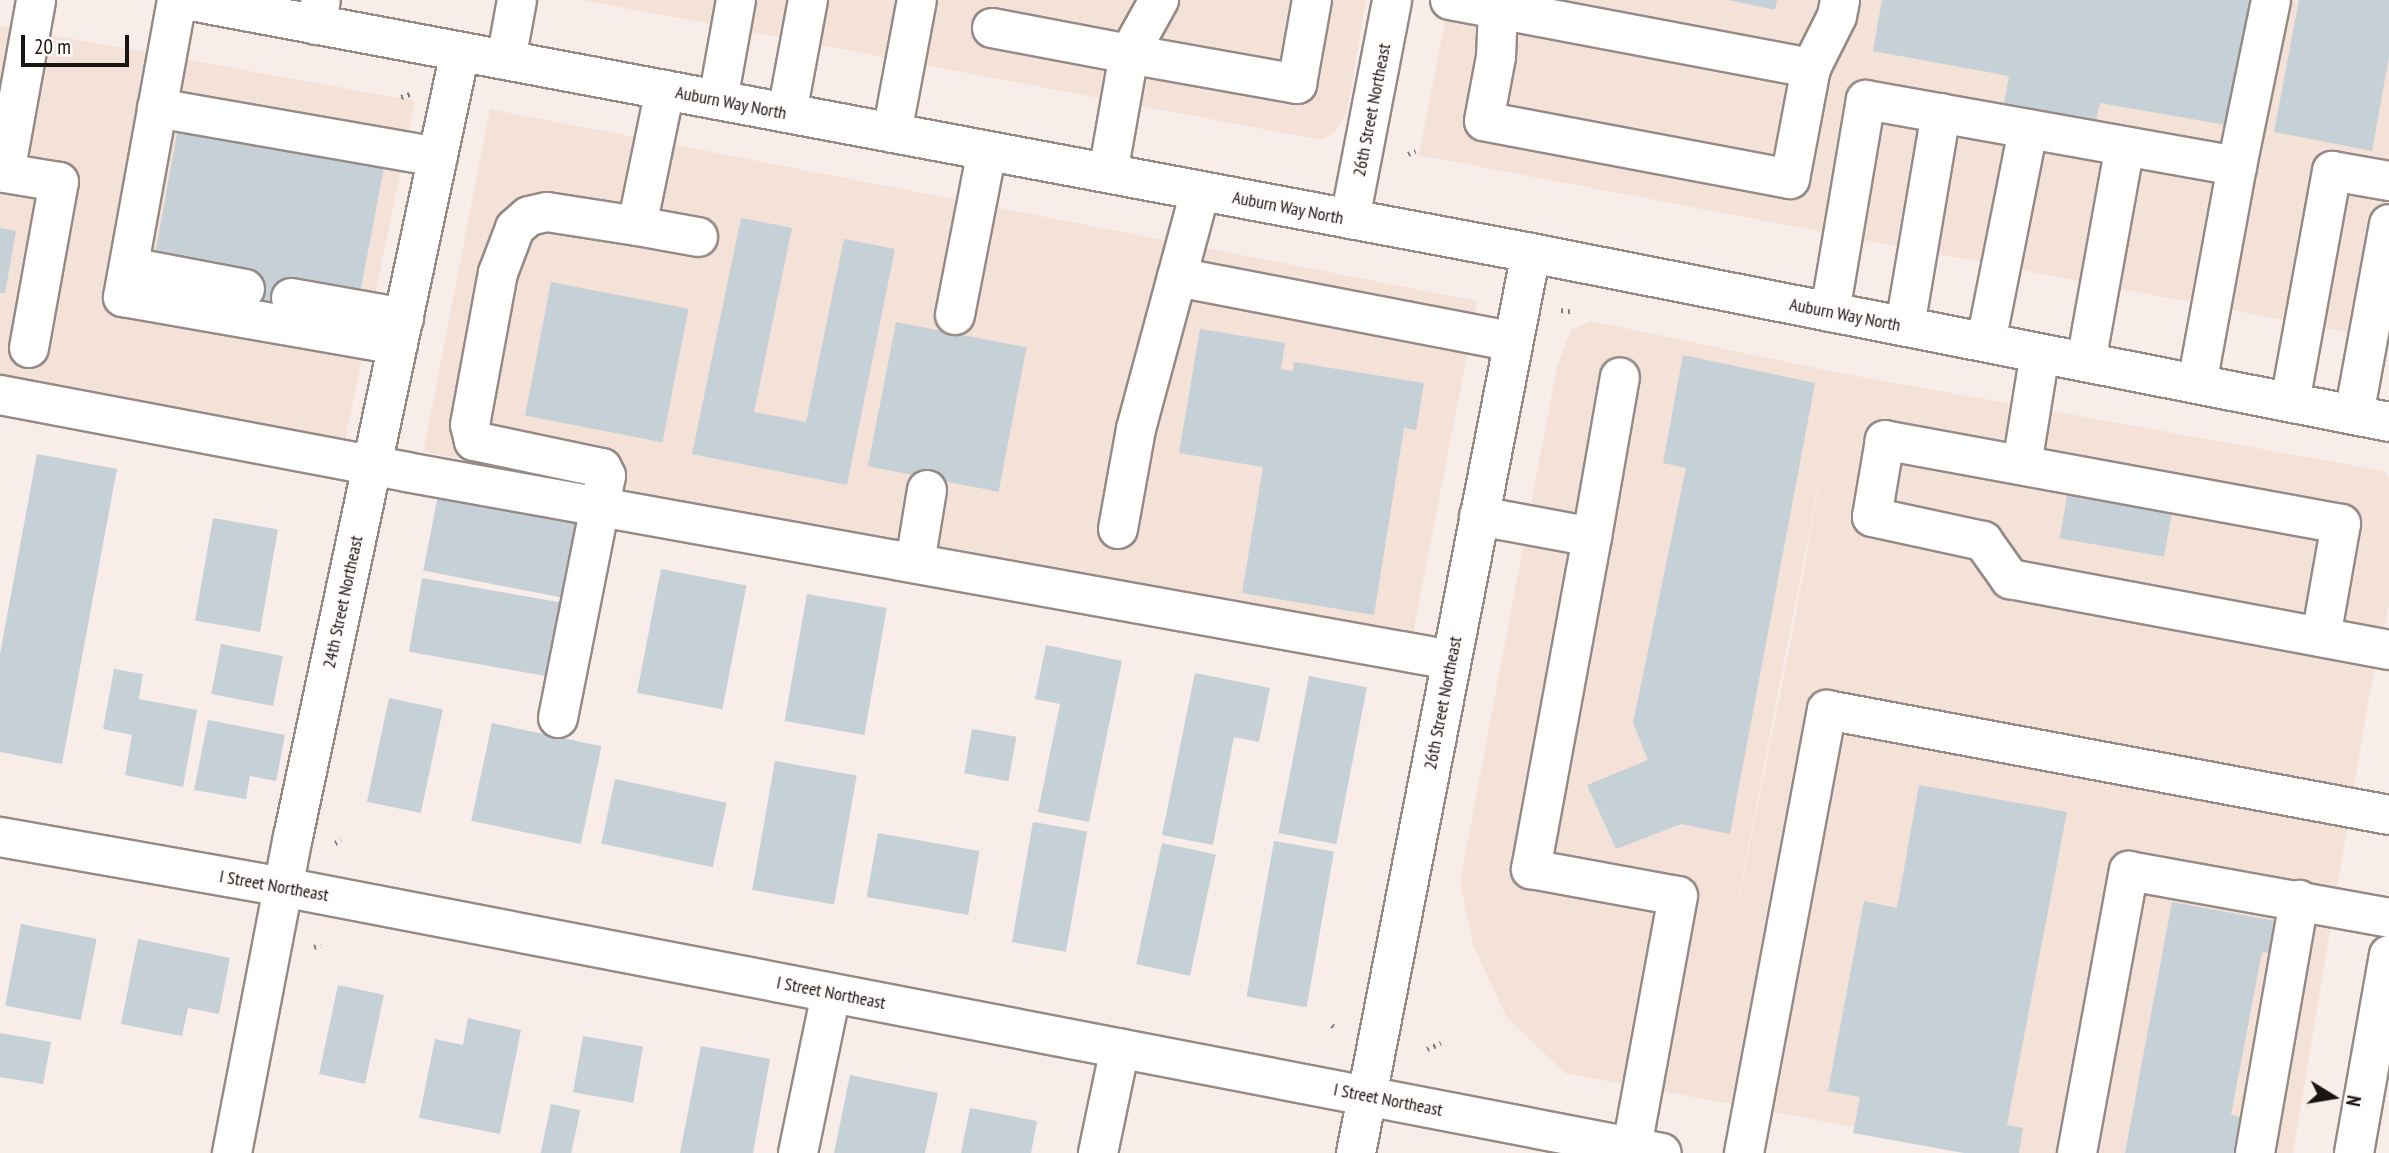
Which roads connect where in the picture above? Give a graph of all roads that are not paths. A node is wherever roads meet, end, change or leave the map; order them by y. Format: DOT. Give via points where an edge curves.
graph roads {
  1 [pos="36,0"];
  2 [pos="177,0"];
  3 [pos="186,0"];
  4 [pos="517,0"];
  5 [pos="736,0"];
  6 [pos="808,0"];
  7 [pos="917,0"];
  8 [pos="1159,0"];
  9 [pos="1392,0"];
  10 [pos="1450,0"];
  11 [pos="1840,0"];
  12 [pos="2272,0"];
  13 [pos="1304,1"];
  14 [pos="1498,5"];
  15 [pos="318,12"];
  16 [pos="992,28"];
  17 [pos="460,52"];
  18 [pos="1129,54"];
  19 [pos="506,60"];
  20 [pos="1811,68"];
  21 [pos="665,90"];
  22 [pos="718,100"];
  23 [pos="157,107"];
  24 [pos="787,113"];
  25 [pos="1941,113"];
  26 [pos="2028,129"];
  27 [pos="892,133"];
  28 [pos="2125,146"];
  29 [pos="987,151"];
  30 [pos="438,157"];
  31 [pos="2237,166"];
  32 [pos="1108,173"];
  33 [pos="2389,181"];
  34 [pos="1200,191"];
  35 [pos="1350,219"];
  36 [pos="2389,224"];
  37 [pos="636,226"];
  38 [pos="698,237"];
  39 [pos="1531,253"];
  40 [pos="129,267"];
  41 [pos="1177,277"];
  42 [pos="245,289"];
  43 [pos="291,298"];
  44 [pos="1830,312"];
  45 [pos="955,315"];
  46 [pos="1905,326"];
  47 [pos="401,332"];
  48 [pos="1513,342"];
  49 [pos="1986,342"];
  50 [pos="29,348"];
  51 [pos="2040,353"];
  52 [pos="2086,362"];
  53 [pos="1620,377"];
  54 [pos="2197,383"];
  55 [pos="0,395"];
  56 [pos="2290,402"];
  57 [pos="2372,418"];
  58 [pos="372,465"];
  59 [pos="2022,465"];
  60 [pos="927,490"];
  61 [pos="601,507"];
  62 [pos="1479,516"];
  63 [pos="1118,529"];
  64 [pos="1592,537"];
  65 [pos="915,563"];
  66 [pos="2320,637"];
  67 [pos="2389,650"];
  68 [pos="1451,660"];
  69 [pos="558,718"];
  70 [pos="2389,815"];
  71 [pos="0,837"];
  72 [pos="283,887"];
  73 [pos="2299,900"];
  74 [pos="2389,918"];
  75 [pos="2389,955"];
  76 [pos="831,993"];
  77 [pos="1119,1048"];
  78 [pos="1366,1096"];
  79 [pos="1647,1150"];
  80 [pos="233,1153"];
  81 [pos="798,1153"];
  82 [pos="1098,1153"];
  83 [pos="1356,1153"];
  84 [pos="1744,1153"];
  85 [pos="2077,1153"];
  86 [pos="2255,1153"];
  87 [pos="2354,1153"];
  1 -- 50 [label="street" via="5,173 59,182"];
  2 -- 23 [label="street"];
  3 -- 15 [label="street, Auburn Way North"];
  4 -- 19 [label="street"];
  5 -- 22 [label="street"];
  6 -- 24 [label="street"];
  7 -- 27 [label="street"];
  8 -- 18 [label="street"];
  9 -- 35 [label="street, 26th Street Northeast"];
  10 -- 14 [label="street"];
  11 -- 20 [label="street" via="1837,16"];
  12 -- 31 [label="street"];
  13 -- 18 [label="street" via="1297,84"];
  14 -- 20 [label="street"];
  14 -- 20 [label="street" via="1496,57 1485,121 1790,179"];
  15 -- 17 [label="street, Auburn Way North"];
  16 -- 18 [label="street"];
  17 -- 19 [label="street, Auburn Way North"];
  17 -- 30 [label="street, 24th Street Northeast"];
  18 -- 32 [label="street"];
  19 -- 21 [label="street, Auburn Way North"];
  21 -- 22 [label="street, Auburn Way North"];
  21 -- 37 [label="street"];
  22 -- 24 [label="street, Auburn Way North"];
  23 -- 30 [label="street"];
  23 -- 40 [label="street"];
  24 -- 27 [label="street, Auburn Way North"];
  25 -- 26 [label="street"];
  25 -- 44 [label="street" via="1866,100"];
  25 -- 46 [label="street"];
  26 -- 28 [label="street"];
  26 -- 49 [label="street"];
  27 -- 29 [label="street, Auburn Way North"];
  28 -- 31 [label="street"];
  28 -- 52 [label="street"];
  29 -- 32 [label="street, Auburn Way North"];
  29 -- 45 [label="street"];
  30 -- 47 [label="street, 24th Street Northeast"];
  31 -- 54 [label="street"];
  32 -- 34 [label="street, Auburn Way North"];
  33 -- 56 [label="street" via="2332,171"];
  34 -- 35 [label="street, Auburn Way North"];
  34 -- 41 [label="street"];
  35 -- 39 [label="street, Auburn Way North"];
  36 -- 57 [label="street"];
  37 -- 38 [label="street"];
  37 -- 61 [label="street" via="547,212 529,216 515,228 498,273 471,425 474,440 491,446 602,468 607,476"];
  39 -- 44 [label="street, Auburn Way North"];
  39 -- 48 [label="street, 26th Street Northeast"];
  40 -- 42 [label="street"];
  40 -- 47 [label="street" via="123,297"];
  41 -- 48 [label="street"];
  41 -- 63 [label="street" via="1136,429"];
  43 -- 47 [label="street"];
  44 -- 46 [label="street, Auburn Way North"];
  46 -- 49 [label="street, Auburn Way North"];
  47 -- 58 [label="street, 24th Street Northeast"];
  48 -- 62 [label="street, 26th Street Northeast"];
  49 -- 51 [label="street, Auburn Way North"];
  51 -- 52 [label="street, Auburn Way North"];
  51 -- 59 [label="street"];
  52 -- 54 [label="street, Auburn Way North"];
  53 -- 64 [label="street"];
  54 -- 56 [label="street, Auburn Way North"];
  55 -- 58 [label="street"];
  56 -- 57 [label="street, Auburn Way North"];
  58 -- 61 [label="street"];
  58 -- 72 [label="street, 24th Street Northeast"];
  59 -- 66 [label="street" via="2341,524"];
  59 -- 66 [label="street" via="1885,440 1872,517 1983,541 2010,579"];
  60 -- 65 [label="street"];
  61 -- 65 [label="street"];
  61 -- 69 [label="street"];
  62 -- 64 [label="street"];
  62 -- 68 [label="street, 26th Street Northeast"];
  64 -- 79 [label="street" via="1531,869 1678,896"];
  65 -- 68 [label="street"];
  66 -- 67 [label="street"];
  68 -- 78 [label="street, 26th Street Northeast"];
  70 -- 84 [label="street" via="1827,710"];
  71 -- 72 [label="street, I Street Northeast"];
  72 -- 76 [label="street, I Street Northeast"];
  72 -- 80 [label="street, 24th Street Northeast"];
  73 -- 74 [label="street"];
  73 -- 85 [label="street" via="2129,871"];
  73 -- 86 [label="street"];
  75 -- 87 [label="street"];
  76 -- 77 [label="street, I Street Northeast"];
  76 -- 81 [label="street"];
  77 -- 78 [label="street, I Street Northeast"];
  77 -- 82 [label="street"];
  78 -- 79 [label="street, I Street Northeast"];
  78 -- 83 [label="street, 26th Street Northeast"];
}
